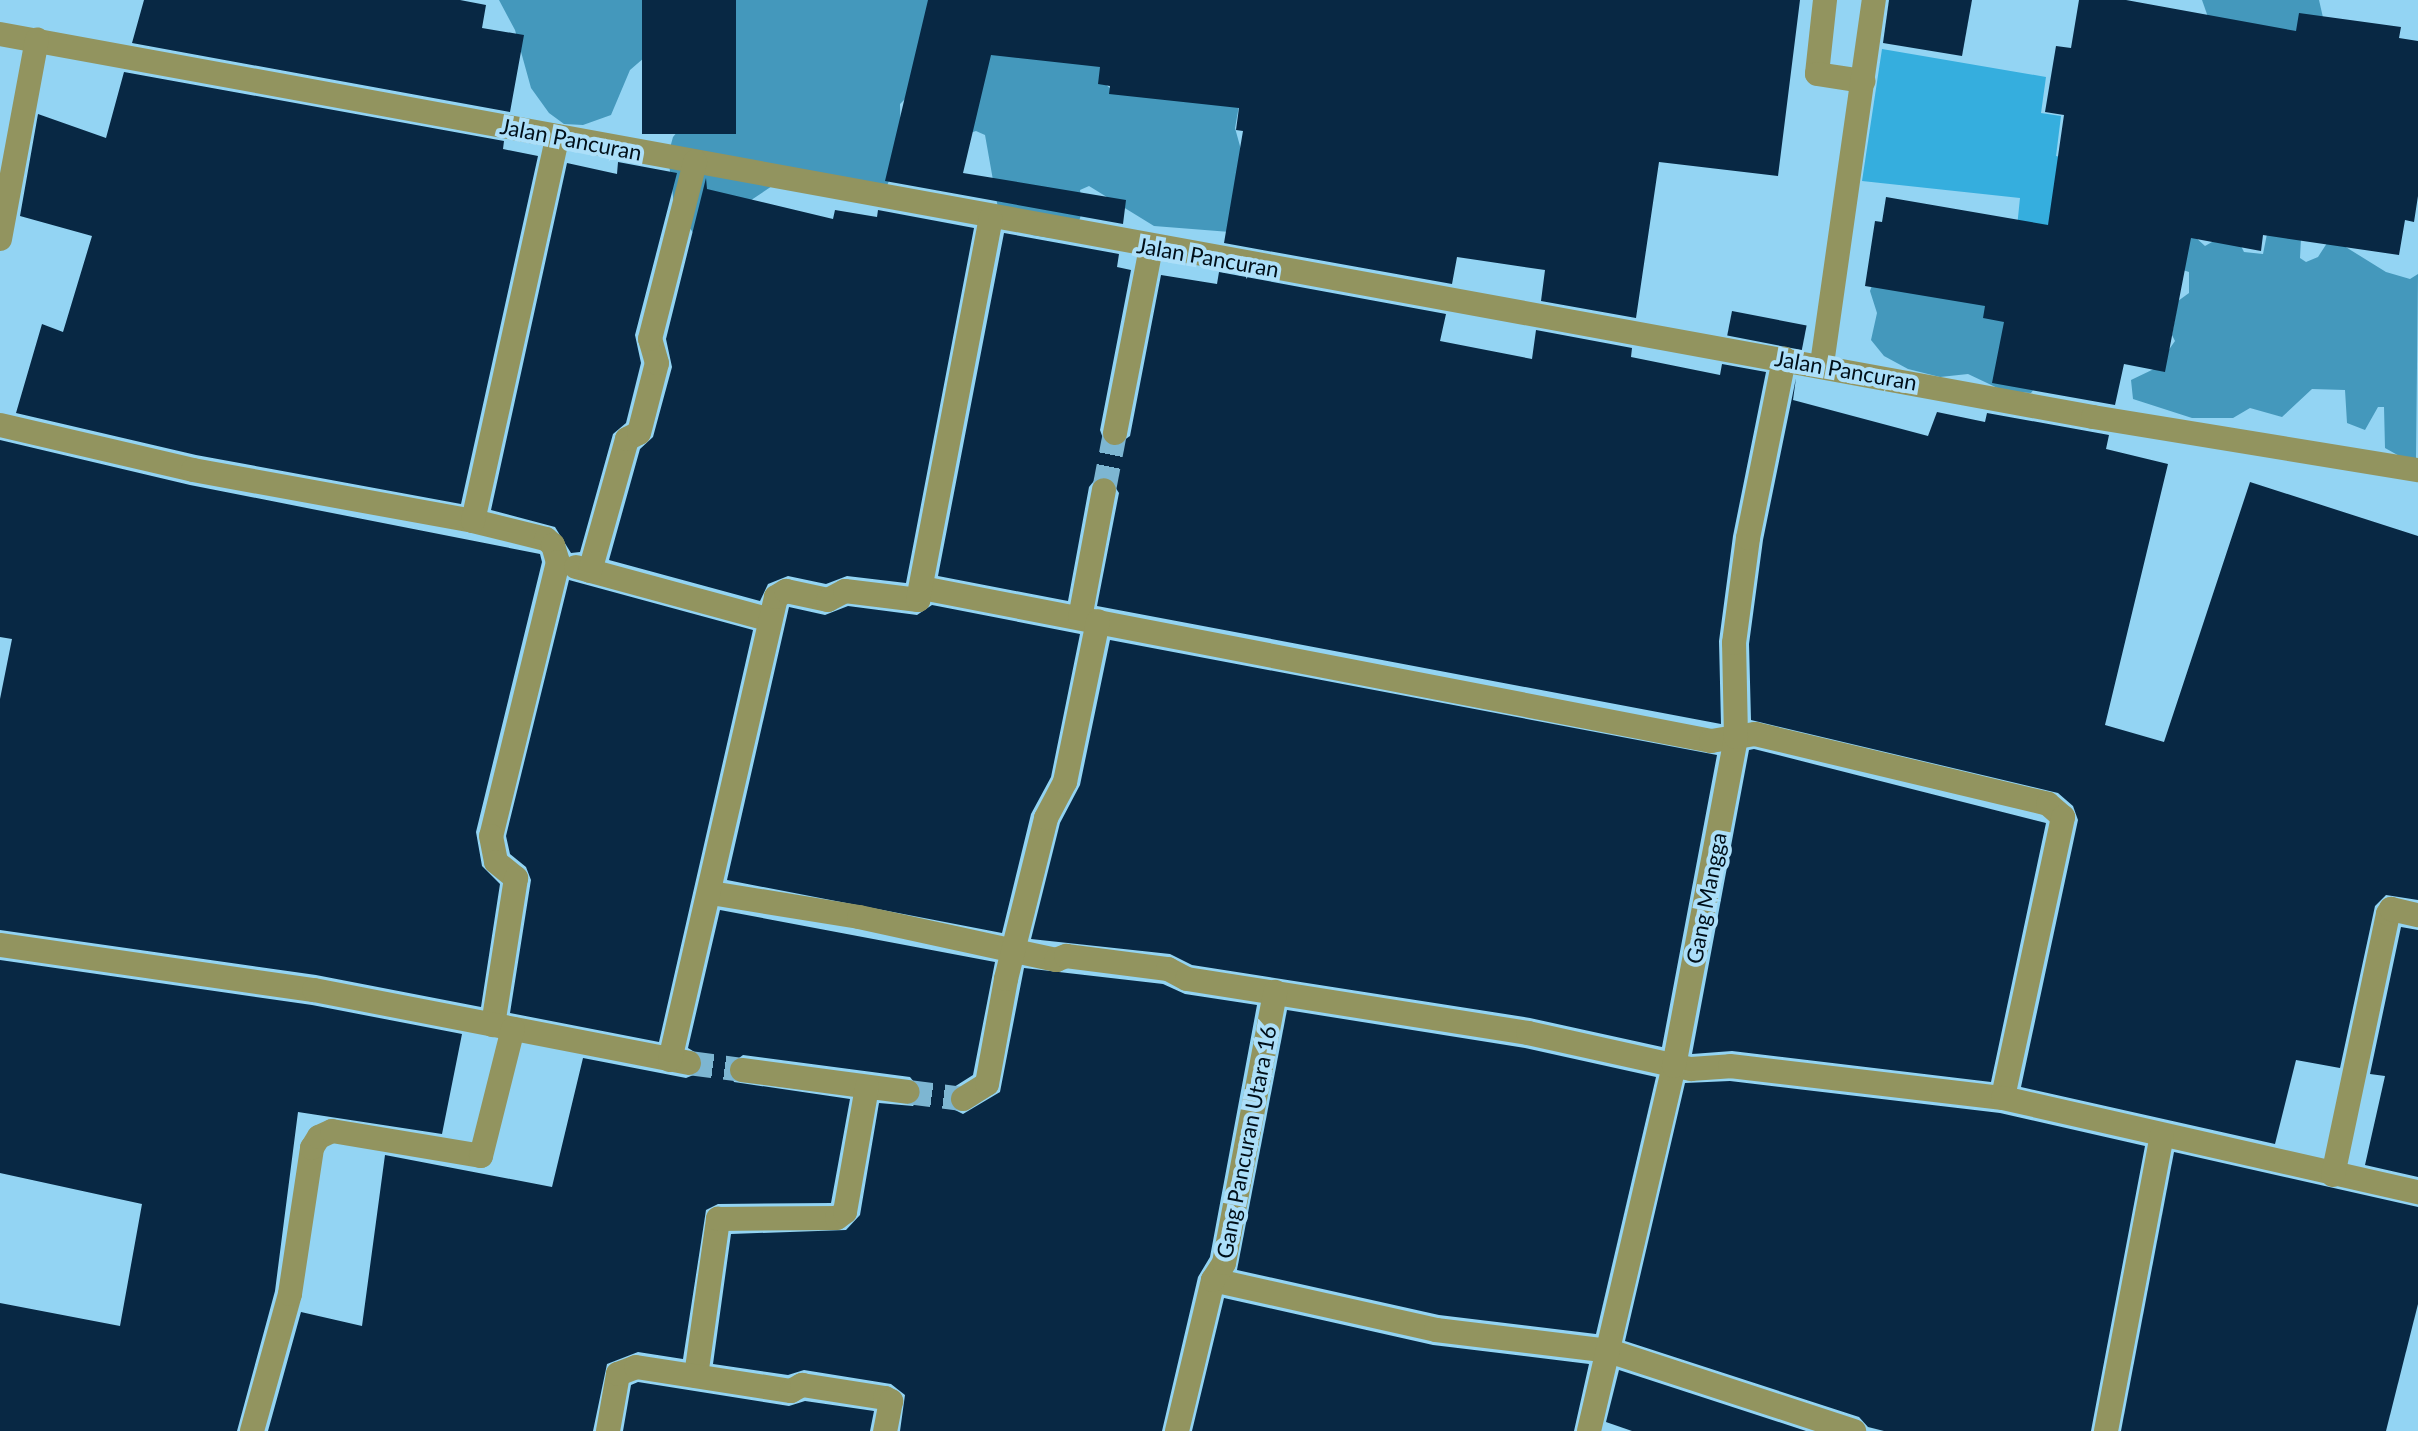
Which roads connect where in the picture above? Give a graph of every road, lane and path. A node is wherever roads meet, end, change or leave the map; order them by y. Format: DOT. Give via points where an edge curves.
graph roads {
  1 [pos="1825,0"];
  2 [pos="1874,0"];
  3 [pos="0,34"];
  4 [pos="37,39"];
  5 [pos="1863,81"];
  6 [pos="558,136"];
  7 [pos="695,162"];
  8 [pos="991,219"];
  9 [pos="0,239"];
  10 [pos="1151,247"];
  11 [pos="1784,359"];
  12 [pos="1822,364"];
  13 [pos="0,425"];
  14 [pos="1115,433"];
  15 [pos="2418,470"];
  16 [pos="1104,490"];
  17 [pos="473,521"];
  18 [pos="558,562"];
  19 [pos="590,571"];
  20 [pos="922,588"];
  21 [pos="768,619"];
  22 [pos="1089,620"];
  23 [pos="1736,737"];
  24 [pos="711,893"];
  25 [pos="2418,915"];
  26 [pos="0,945"];
  27 [pos="1015,950"];
  28 [pos="1275,992"];
  29 [pos="503,1027"];
  30 [pos="1674,1066"];
  31 [pos="742,1070"];
  32 [pos="867,1087"];
  33 [pos="908,1092"];
  34 [pos="2003,1098"];
  35 [pos="963,1099"];
  36 [pos="2162,1136"];
  37 [pos="2333,1175"];
  38 [pos="2418,1192"];
  39 [pos="1213,1280"];
  40 [pos="1609,1351"];
  41 [pos="696,1376"];
  42 [pos="1848,1430"];
  43 [pos="252,1431"];
  44 [pos="608,1431"];
  45 [pos="885,1431"];
  46 [pos="1177,1431"];
  47 [pos="1589,1431"];
  48 [pos="2106,1431"];
  1 -- 5 [label="street" via="1817,74"];
  2 -- 5 [label="street"];
  3 -- 4 [label="street, Jalan Pancuran"];
  4 -- 6 [label="street, Jalan Pancuran"];
  4 -- 9 [label="street"];
  5 -- 12 [label="street"];
  6 -- 7 [label="street, Jalan Pancuran"];
  6 -- 17 [label="street"];
  7 -- 8 [label="street, Jalan Pancuran"];
  7 -- 19 [label="street" via="650,339 657,363 639,433 627,439"];
  8 -- 10 [label="street, Jalan Pancuran"];
  8 -- 20 [label="street"];
  10 -- 11 [label="street, Jalan Pancuran"];
  10 -- 14 [label="street"];
  11 -- 12 [label="street, Jalan Pancuran"];
  11 -- 23 [label="street, Gang Mangga" via="1748,538 1734,643"];
  12 -- 15 [label="street, Jalan Pancuran" via="2093,417"];
  13 -- 17 [label="street" via="193,470"];
  16 -- 22 [label="street"];
  17 -- 18 [label="street" via="546,539"];
  18 -- 19 [label="street"];
  18 -- 29 [label="street" via="491,836 496,862 516,878"];
  19 -- 21 [label="street"];
  20 -- 21 [label="street" via="913,603 845,591 828,600 786,591 776,597"];
  20 -- 22 [label="street"];
  21 -- 24 [label="street"];
  22 -- 23 [label="street" via="1711,741"];
  22 -- 27 [label="street" via="1065,782 1046,818"];
  23 -- 30 [label="street, Gang Mangga"];
  23 -- 34 [label="street" via="1755,734 2060,811 2043,932 2035,943"];
  24 -- 27 [label="street"];
  24 -- 29 [label="street" via="680,1061"];
  25 -- 37 [label="street" via="2391,909 2388,914"];
  26 -- 29 [label="street" via="314,990"];
  27 -- 28 [label="street" via="1056,960 1066,956 1168,969 1187,979"];
  27 -- 35 [label="street" via="987,1084"];
  28 -- 30 [label="street" via="1528,1033"];
  28 -- 39 [label="street, Gang Pancuran Utara 16" via="1224,1263"];
  29 -- 43 [label="street" via="481,1156 332,1131 312,1148 290,1294"];
  30 -- 34 [label="street" via="1730,1066"];
  30 -- 40 [label="street, Gang Mangga"];
  31 -- 32 [label="street"];
  32 -- 33 [label="street"];
  32 -- 41 [label="street" via="845,1212 837,1218 718,1219"];
  34 -- 36 [label="street"];
  36 -- 37 [label="street"];
  36 -- 48 [label="street"];
  37 -- 38 [label="street"];
  39 -- 40 [label="street" via="1436,1330"];
  39 -- 46 [label="street, Gang Pancuran Utara 16"];
  40 -- 42 [label="street"];
  40 -- 47 [label="street, Gang Mangga"];
  41 -- 44 [label="street" via="636,1367 618,1374"];
  41 -- 45 [label="street" via="885,1398 891,1401"];
}
